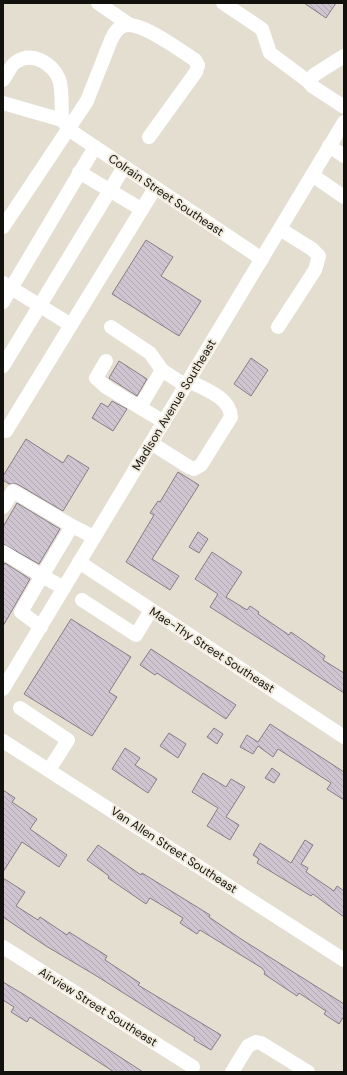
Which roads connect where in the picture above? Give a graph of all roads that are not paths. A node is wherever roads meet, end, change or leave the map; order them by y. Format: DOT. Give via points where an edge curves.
graph roads {
  1 [pos="98,3"];
  2 [pos="223,3"];
  3 [pos="130,24"];
  4 [pos="344,56"];
  5 [pos="3,80"];
  6 [pos="309,82"];
  7 [pos="3,103"];
  8 [pos="344,107"];
  9 [pos="344,122"];
  10 [pos="68,127"];
  11 [pos="149,137"];
  12 [pos="329,146"];
  13 [pos="95,147"];
  14 [pos="344,156"];
  15 [pos="124,167"];
  16 [pos="79,172"];
  17 [pos="312,175"];
  18 [pos="155,188"];
  19 [pos="109,190"];
  20 [pos="344,197"];
  21 [pos="141,209"];
  22 [pos="3,227"];
  23 [pos="280,229"];
  24 [pos="262,259"];
  25 [pos="7,286"];
  26 [pos="3,302"];
  27 [pos="39,306"];
  28 [pos="71,325"];
  29 [pos="111,327"];
  30 [pos="278,327"];
  31 [pos="106,361"];
  32 [pos="3,366"];
  33 [pos="162,370"];
  34 [pos="187,383"];
  35 [pos="140,407"];
  36 [pos="164,422"];
  37 [pos="3,429"];
  38 [pos="151,444"];
  39 [pos="3,507"];
  40 [pos="72,526"];
  41 [pos="94,537"];
  42 [pos="3,552"];
  43 [pos="79,562"];
  44 [pos="42,576"];
  45 [pos="64,588"];
  46 [pos="82,600"];
  47 [pos="152,610"];
  48 [pos="40,627"];
  49 [pos="7,675"];
  50 [pos="3,689"];
  51 [pos="20,708"];
  52 [pos="344,737"];
  53 [pos="3,741"];
  54 [pos="49,770"];
  55 [pos="3,947"];
  56 [pos="344,960"];
  57 [pos="194,1067"];
  58 [pos="232,1072"];
  59 [pos="308,1072"];
  1 -- 3 [label="street"];
  2 -- 6 [label="street" via="262,29 270,53"];
  3 -- 10 [label="street" via="116,31 91,92"];
  3 -- 11 [label="street" via="146,29 195,60 198,65 196,72"];
  4 -- 6 [label="street" via="314,75"];
  5 -- 10 [label="street" via="14,63 24,58 38,58 51,67 59,80"];
  6 -- 8 [label="street"];
  7 -- 10 [label="street, Colrain Street Southeast"];
  9 -- 12 [label="street, Madison Avenue Southeast"];
  10 -- 13 [label="street, Colrain Street Southeast"];
  10 -- 22 [label="street"];
  12 -- 14 [label="street"];
  12 -- 17 [label="street, Madison Avenue Southeast"];
  13 -- 15 [label="street, Colrain Street Southeast"];
  13 -- 16 [label="street"];
  15 -- 18 [label="street, Colrain Street Southeast"];
  15 -- 19 [label="street"];
  16 -- 19 [label="street"];
  16 -- 25 [label="street"];
  17 -- 20 [label="street"];
  17 -- 23 [label="street, Madison Avenue Southeast"];
  18 -- 21 [label="street"];
  18 -- 24 [label="street, Colrain Street Southeast"];
  19 -- 21 [label="street"];
  19 -- 27 [label="street"];
  21 -- 28 [label="street"];
  23 -- 24 [label="street, Madison Avenue Southeast"];
  23 -- 30 [label="street" via="319,256 315,270"];
  24 -- 34 [label="street, Madison Avenue Southeast"];
  25 -- 26 [label="street"];
  25 -- 27 [label="street"];
  27 -- 28 [label="street"];
  27 -- 32 [label="street"];
  28 -- 37 [label="street" via="6,431"];
  29 -- 33 [label="street" via="150,353"];
  31 -- 35 [label="street" via="96,378 106,388"];
  33 -- 34 [label="street"];
  33 -- 35 [label="street"];
  34 -- 36 [label="street, Madison Avenue Southeast"];
  34 -- 38 [label="street" via="221,399 228,405 231,417 200,465 194,469 188,468"];
  35 -- 36 [label="street"];
  36 -- 38 [label="street, Madison Avenue Southeast"];
  38 -- 41 [label="street, Madison Avenue Southeast"];
  39 -- 40 [label="street" via="13,491"];
  40 -- 41 [label="street"];
  40 -- 44 [label="street"];
  41 -- 43 [label="street, Madison Avenue Southeast"];
  42 -- 44 [label="street"];
  43 -- 45 [label="street, Madison Avenue Southeast"];
  43 -- 47 [label="street, Mae-Thy Street Southeast"];
  44 -- 45 [label="street"];
  44 -- 48 [label="street" via="21,612"];
  45 -- 48 [label="street, Madison Avenue Southeast"];
  46 -- 47 [label="street" via="136,635"];
  47 -- 52 [label="street, Mae-Thy Street Southeast"];
  48 -- 49 [label="street, Madison Avenue Southeast"];
  49 -- 50 [label="street, Madison Avenue Southeast"];
  51 -- 54 [label="street" via="68,740"];
  53 -- 54 [label="street, Van Allen Street Southeast"];
  54 -- 56 [label="street, Van Allen Street Southeast"];
  55 -- 57 [label="street, Airview Street Southeast"];
  58 -- 59 [label="street" via="248,1046 256,1042"];
}
